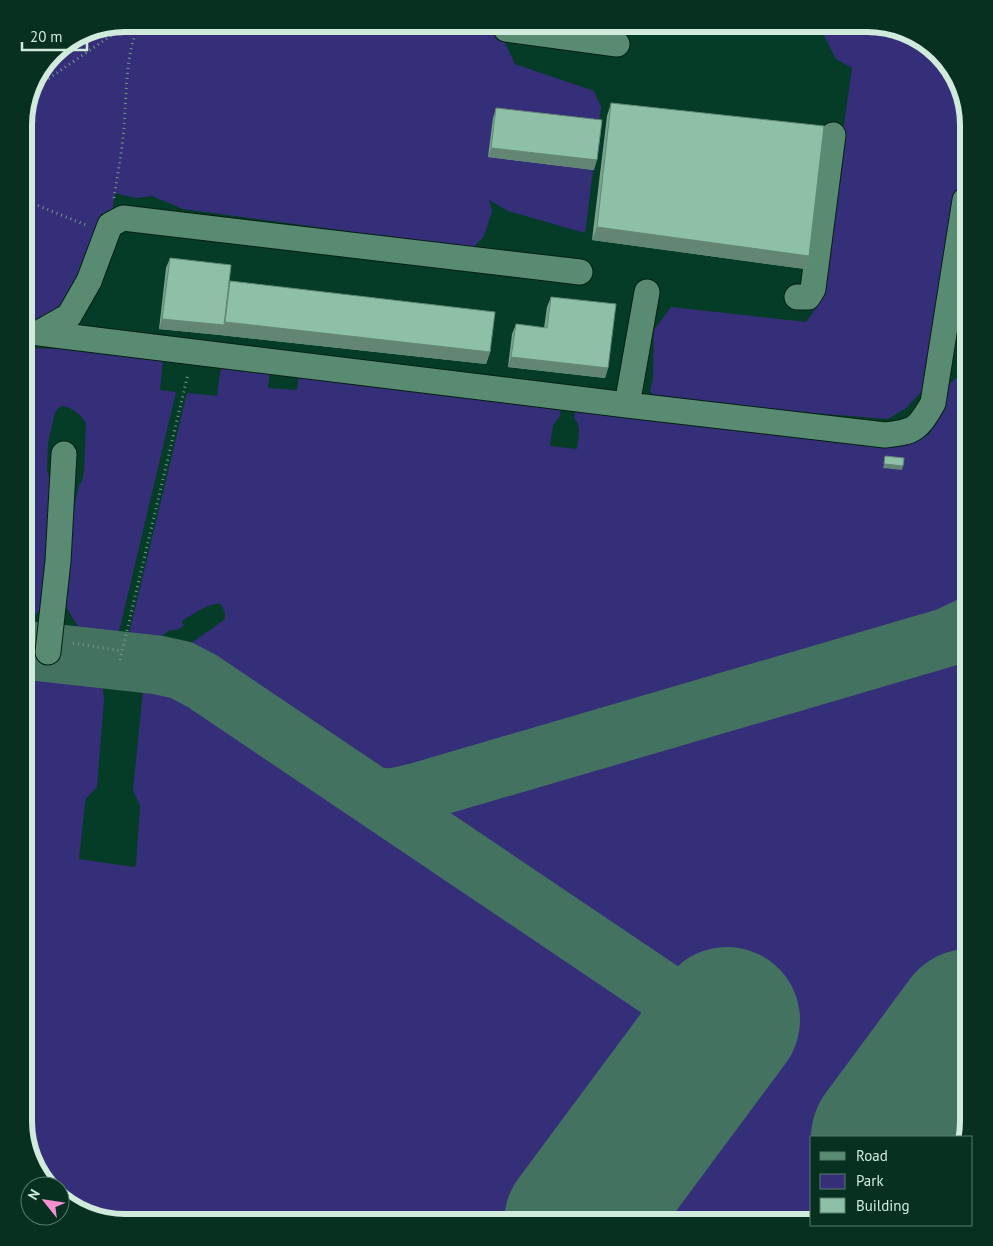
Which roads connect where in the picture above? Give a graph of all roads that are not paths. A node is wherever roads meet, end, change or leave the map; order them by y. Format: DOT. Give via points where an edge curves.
graph roads {
  1 [pos="532,33"];
  2 [pos="616,44"];
  3 [pos="833,135"];
  4 [pos="960,240"];
  5 [pos="580,272"];
  6 [pos="647,292"];
  7 [pos="797,297"];
  8 [pos="628,405"];
  9 [pos="64,454"];
  10 [pos="49,646"];
  1 -- 2 [label="lane"];
  3 -- 7 [label="lane" via="813,290 808,297"];
  4 -- 8 [label="lane" via="946,351 933,403 922,422 907,433 885,435"];
  5 -- 8 [label="lane" via="123,218 110,225 89,281 69,316 39,333"];
  6 -- 8 [label="lane"];
  9 -- 10 [label="lane"];
}
